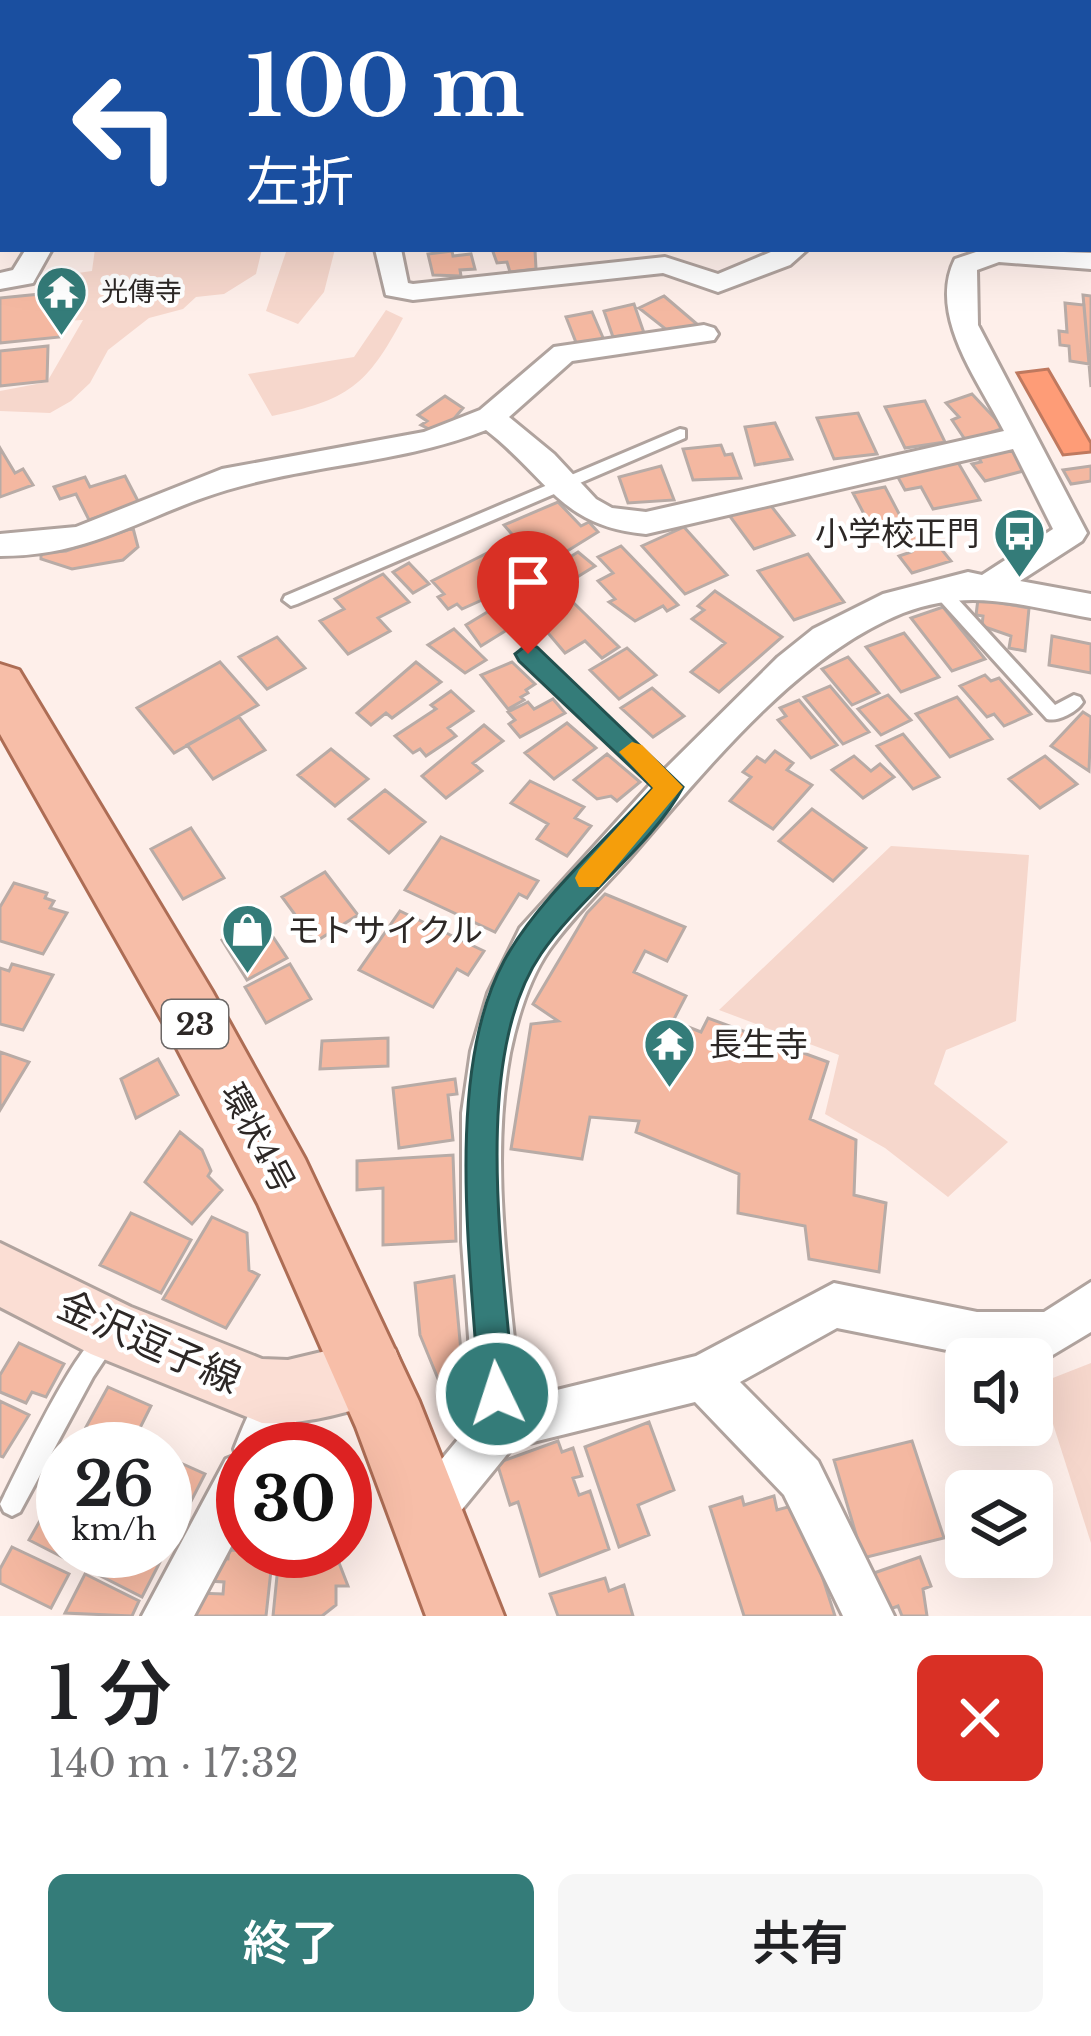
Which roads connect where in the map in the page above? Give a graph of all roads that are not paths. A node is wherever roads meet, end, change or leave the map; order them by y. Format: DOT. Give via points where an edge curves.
graph roads {
  1 [pos="37,252"];
  2 [pos="389,252"];
  3 [pos="791,252"];
  4 [pos="1062,252"];
  5 [pos="1091,261"];
  6 [pos="0,281"];
  7 [pos="704,334"];
  8 [pos="490,418"];
  9 [pos="680,434"];
  10 [pos="1023,437"];
  11 [pos="563,487"];
  12 [pos="0,544"];
  13 [pos="990,584"];
  14 [pos="939,589"];
  15 [pos="291,600"];
  16 [pos="1091,606"];
  17 [pos="528,654"];
  18 [pos="0,685"];
  19 [pos="1074,702"];
  20 [pos="670,787"];
  21 [pos="0,1274"];
  22 [pos="1091,1304"];
  23 [pos="113,1331"];
  24 [pos="372,1372"];
  25 [pos="703,1377"];
  26 [pos="288,1392"];
  27 [pos="272,1422"];
  28 [pos="499,1427"];
  29 [pos="12,1504"];
  30 [pos="429,1513"];
  31 [pos="216,1526"];
  32 [pos="167,1616"];
  33 [pos="466,1616"];
  34 [pos="869,1616"];
  1 -- 6 [label="street" via="22,278"];
  2 -- 3 [label="street" via="397,289 413,292 665,265 718,284"];
  4 -- 5 [label="street"];
  4 -- 10 [label="street" via="979,257 964,266 964,325"];
  7 -- 8 [label="street" via="564,353"];
  8 -- 11 [label="street"];
  8 -- 12 [label="street" via="407,446 222,480 81,537"];
  9 -- 11 [label="lane"];
  10 -- 11 [label="street" via="646,523 586,512"];
  10 -- 13 [label="street" via="1071,533"];
  11 -- 15 [label="lane"];
  13 -- 14 [label="street"];
  13 -- 16 [label="street"];
  14 -- 19 [label="lane" via="1053,714"];
  14 -- 20 [label="street" via="825,638"];
  17 -- 20 [label="lane"];
  18 -- 24 [label="main road, 環状4号 / 23" via="248,1117"];
  20 -- 28 [label="street" via="534,940 502,1004 483,1101 482,1171"];
  21 -- 23 [label="main road, 金沢逗子線"];
  22 -- 25 [label="street" via="1052,1334 977,1334 834,1305"];
  23 -- 26 [label="main road, 金沢逗子線" via="233,1382"];
  23 -- 29 [label="lane"];
  24 -- 26 [label="main road, 金沢逗子線"];
  24 -- 30 [label="main road, 環状4号 / 23"];
  25 -- 28 [label="street"];
  25 -- 34 [label="street" via="801,1478"];
  26 -- 27 [label="street"];
  28 -- 30 [label="street"];
  30 -- 33 [label="main road, 環状4号 / 23"];
  31 -- 32 [label="street"];
}
